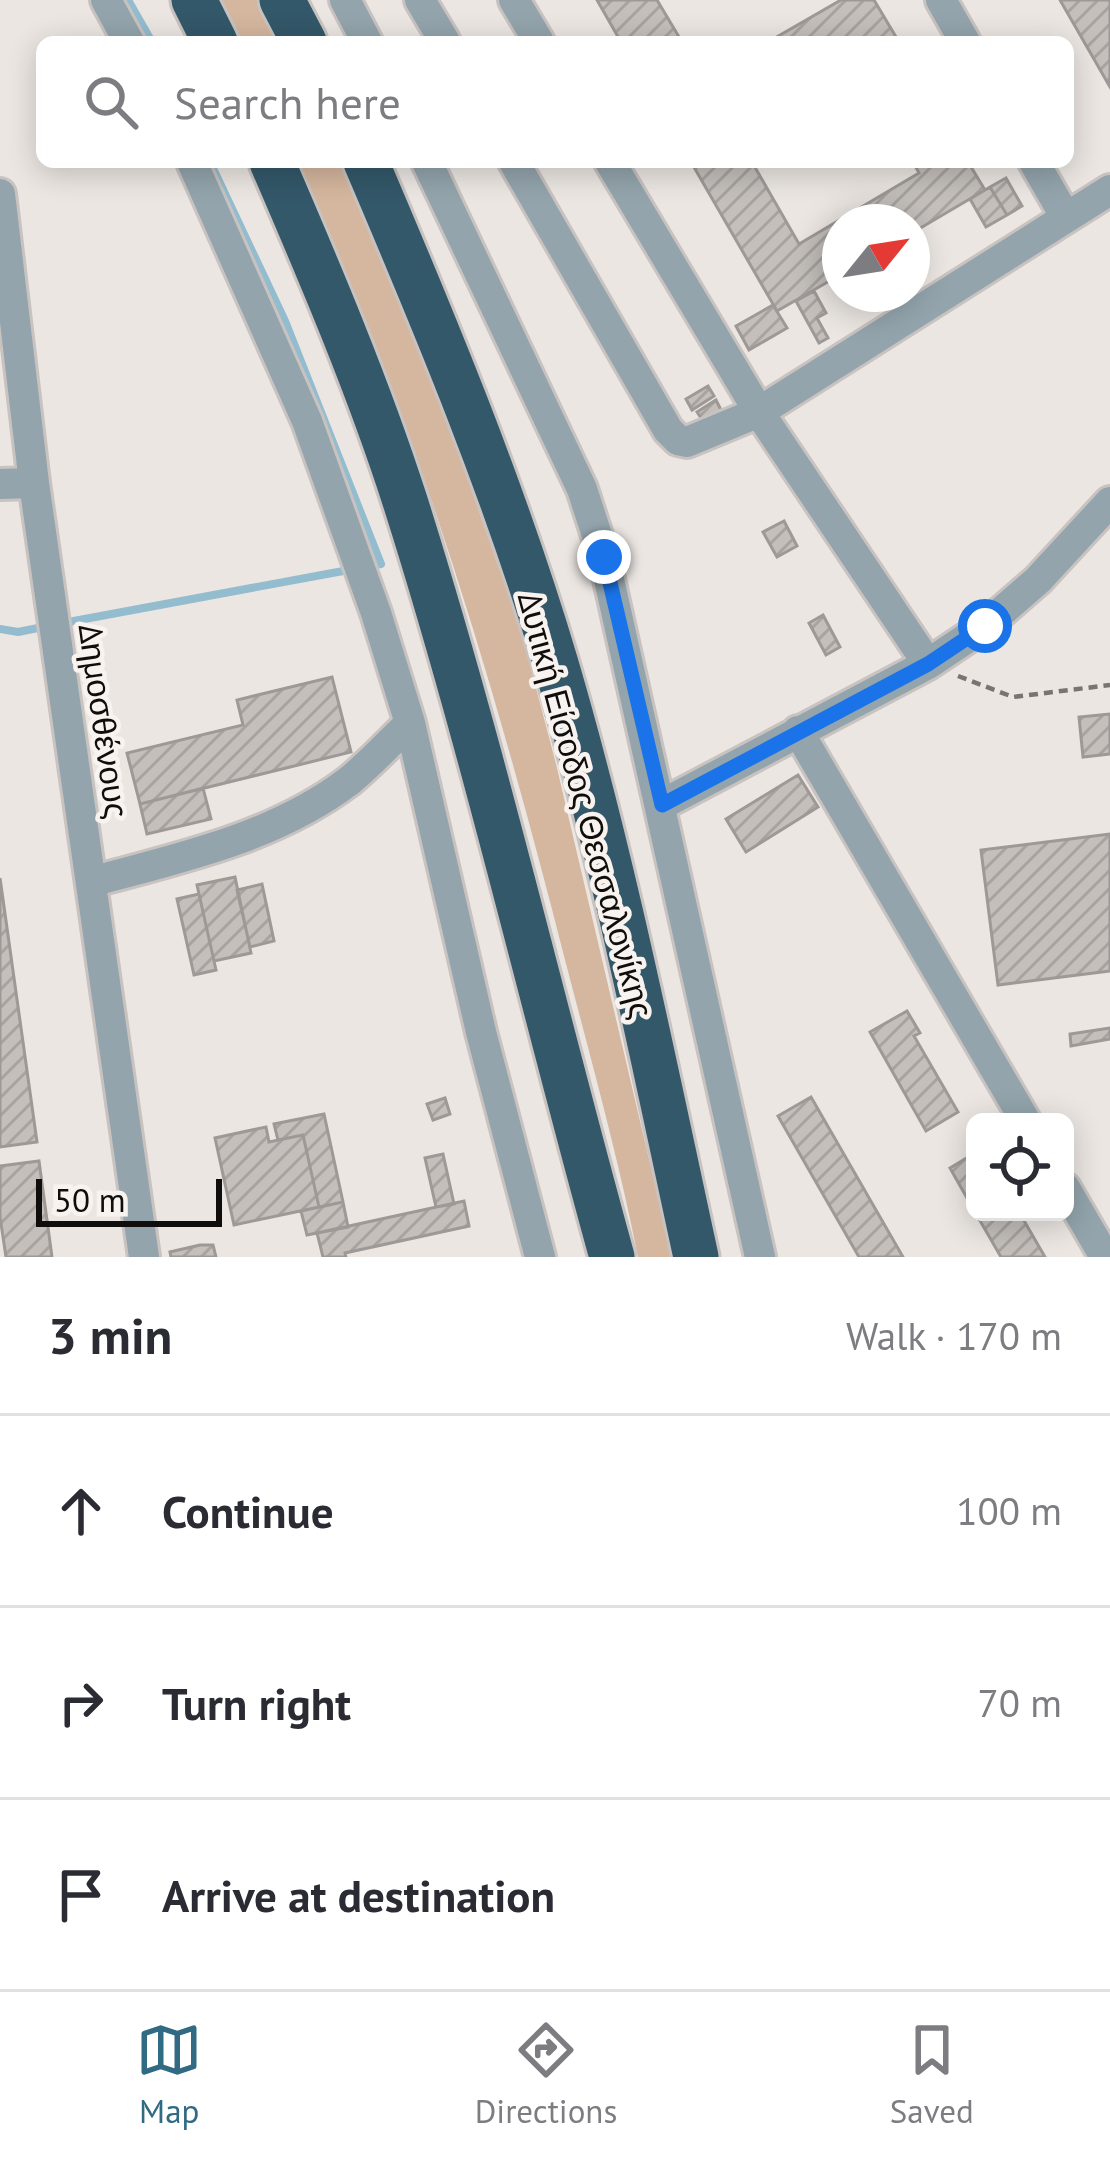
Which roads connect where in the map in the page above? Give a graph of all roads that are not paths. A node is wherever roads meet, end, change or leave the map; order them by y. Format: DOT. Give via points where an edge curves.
graph roads {
  1 [pos="106,0"];
  2 [pos="194,0"];
  3 [pos="282,0"];
  4 [pos="345,0"];
  5 [pos="420,0"];
  6 [pos="514,0"];
  7 [pos="941,0"];
  8 [pos="126,36"];
  9 [pos="212,36"];
  10 [pos="301,36"];
  11 [pos="364,36"];
  12 [pos="441,36"];
  13 [pos="535,36"];
  14 [pos="962,36"];
  15 [pos="195,168"];
  16 [pos="275,168"];
  17 [pos="368,168"];
  18 [pos="430,168"];
  19 [pos="517,168"];
  20 [pos="614,168"];
  21 [pos="1037,168"];
  22 [pos="1110,190"];
  23 [pos="0,194"];
  24 [pos="1065,216"];
  25 [pos="759,412"];
  26 [pos="34,483"];
  27 [pos="0,484"];
  28 [pos="1110,502"];
  29 [pos="928,664"];
  30 [pos="410,723"];
  31 [pos="798,731"];
  32 [pos="662,805"];
  33 [pos="91,882"];
  34 [pos="642,1010"];
  35 [pos="1021,1113"];
  36 [pos="585,1161"];
  37 [pos="1074,1204"];
  38 [pos="144,1257"];
  39 [pos="540,1257"];
  40 [pos="597,1257"];
  41 [pos="611,1257"];
  42 [pos="696,1257"];
  43 [pos="717,1257"];
  44 [pos="760,1257"];
  45 [pos="1105,1257"];
  1 -- 8 [label="street"];
  2 -- 9 [label="highway"];
  3 -- 10 [label="highway"];
  4 -- 11 [label="street"];
  5 -- 12 [label="street"];
  6 -- 13 [label="street"];
  7 -- 14 [label="street"];
  15 -- 30 [label="street" via="261,310 353,545"];
  16 -- 36 [label="highway" via="404,496"];
  17 -- 34 [label="highway, Δυτική Είσοδος Θεσσαλονίκης" via="472,418 555,663"];
  18 -- 32 [label="street" via="582,489"];
  19 -- 25 [label="street" via="668,430 687,442"];
  20 -- 25 [label="street"];
  21 -- 24 [label="street"];
  22 -- 24 [label="street"];
  23 -- 26 [label="street, Δημοσθένους"];
  24 -- 25 [label="street"];
  25 -- 29 [label="street"];
  26 -- 27 [label="street"];
  26 -- 33 [label="street, Δημοσθένους"];
  28 -- 29 [label="street" via="1038,580"];
  29 -- 31 [label="street"];
  30 -- 33 [label="street" via="349,781 275,825"];
  30 -- 39 [label="street"];
  31 -- 32 [label="street"];
  31 -- 35 [label="street"];
  32 -- 44 [label="street"];
  33 -- 38 [label="street, Δημοσθένους"];
  34 -- 42 [label="highway, Δυτική Είσοδος Θεσσαλονίκης"];
  34 -- 43 [label="highway"];
  36 -- 40 [label="highway"];
  36 -- 41 [label="highway"];
  37 -- 45 [label="street"];
}
